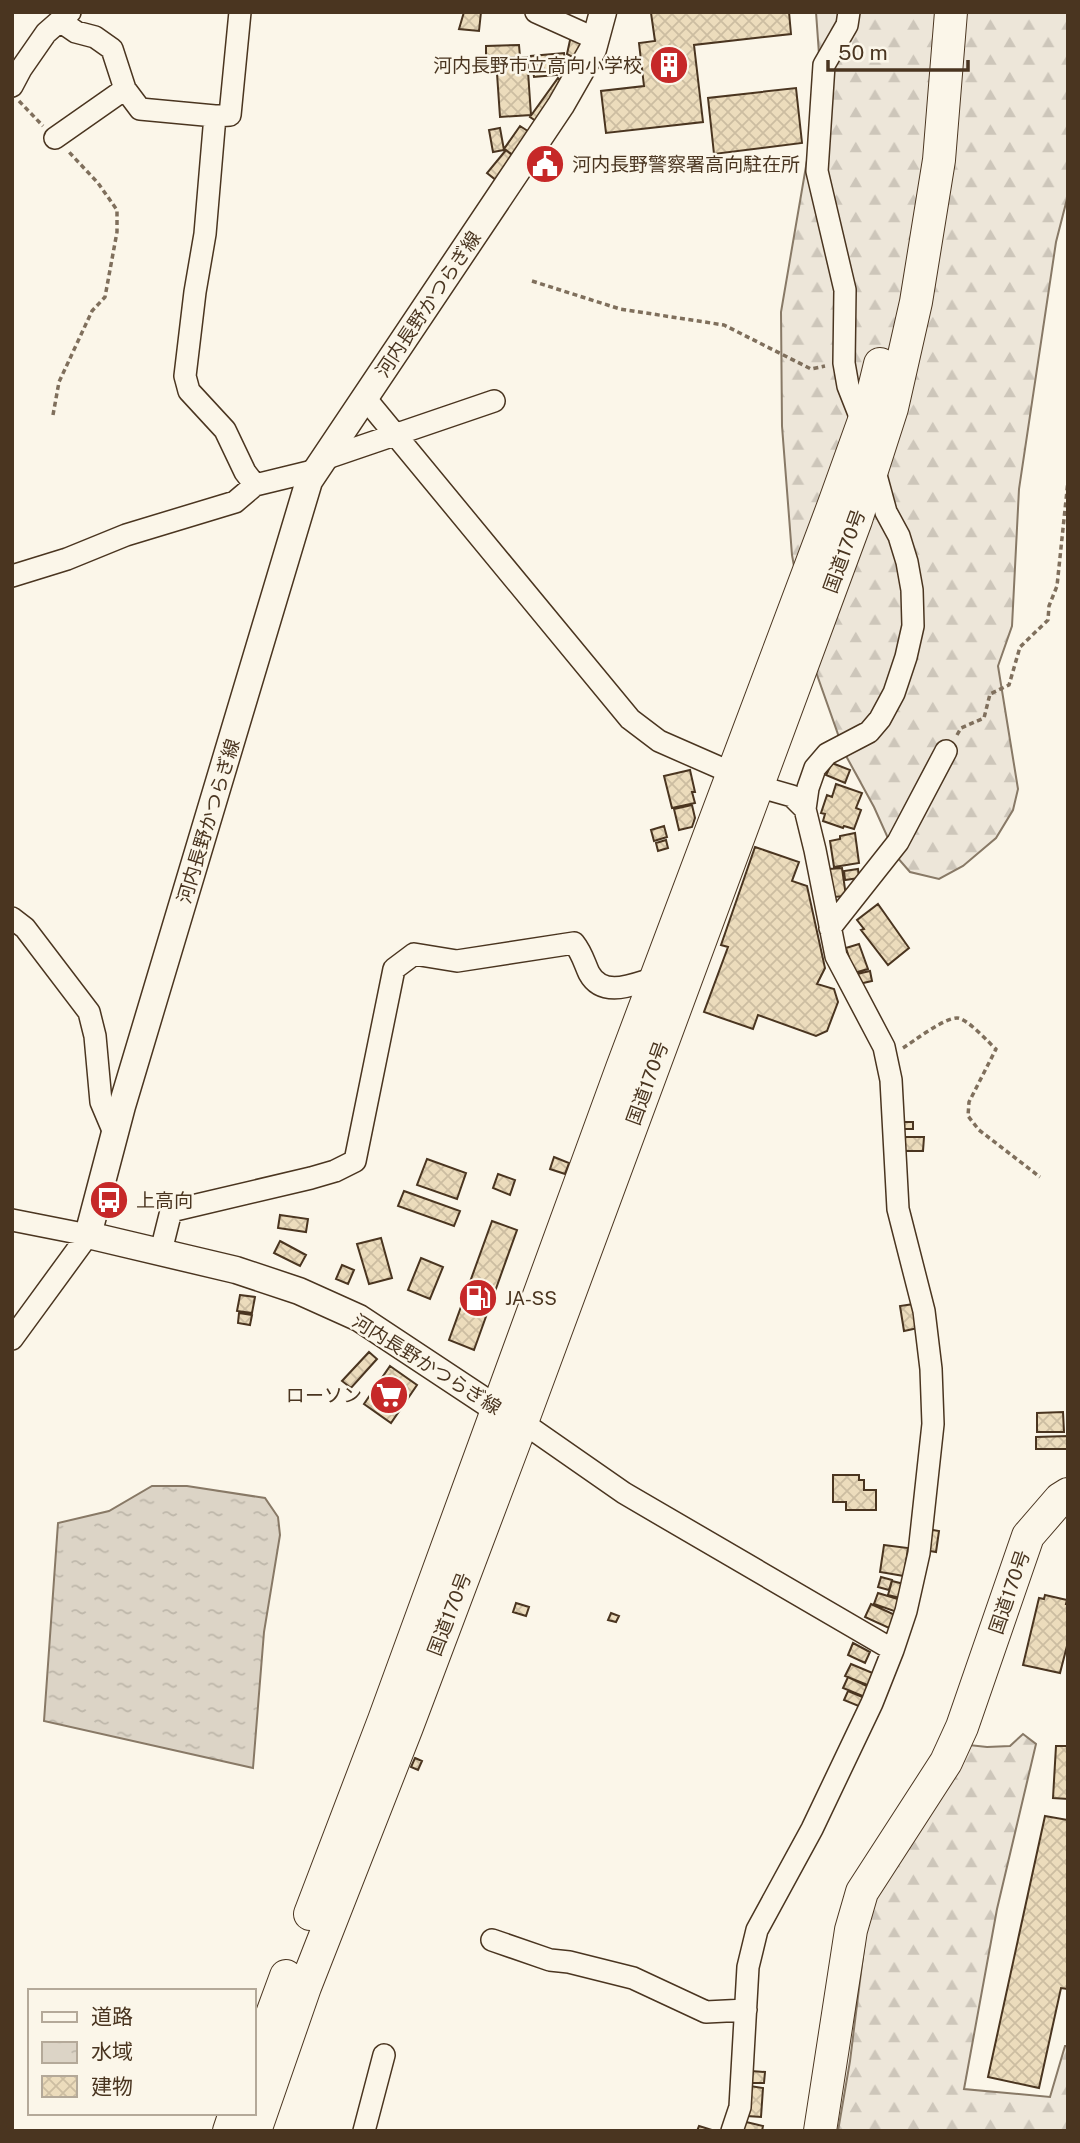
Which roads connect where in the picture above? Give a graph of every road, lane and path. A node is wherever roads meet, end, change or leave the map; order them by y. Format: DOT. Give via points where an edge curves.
graph roads {
  1 [pos="240,12"];
  2 [pos="536,12"];
  3 [pos="603,12"];
  4 [pos="849,12"];
  5 [pos="930,12"];
  6 [pos="951,12"];
  7 [pos="65,16"];
  8 [pos="596,39"];
  9 [pos="12,86"];
  10 [pos="125,89"];
  11 [pos="12,95"];
  12 [pos="215,116"];
  13 [pos="55,138"];
  14 [pos="532,281"];
  15 [pos="844,363"];
  16 [pos="365,398"];
  17 [pos="494,401"];
  18 [pos="52,415"];
  19 [pos="863,424"];
  20 [pos="396,436"];
  21 [pos="321,464"];
  22 [pos="874,466"];
  23 [pos="1068,481"];
  24 [pos="255,485"];
  25 [pos="12,576"];
  26 [pos="946,751"];
  27 [pos="745,780"];
  28 [pos="805,809"];
  29 [pos="12,918"];
  30 [pos="830,928"];
  31 [pos="655,978"];
  32 [pos="887,1058"];
  33 [pos="115,1135"];
  34 [pos="1041,1177"];
  35 [pos="12,1220"];
  36 [pos="88,1235"];
  37 [pos="161,1251"];
  38 [pos="12,1339"];
  39 [pos="510,1416"];
  40 [pos="1068,1494"];
  41 [pos="893,1650"];
  42 [pos="492,1940"];
  43 [pos="746,2010"];
  44 [pos="384,2055"];
  45 [pos="256,2058"];
  46 [pos="255,2131"];
  47 [pos="364,2131"];
  48 [pos="732,2131"];
  49 [pos="820,2131"];
  1 -- 12 [label="street" via="230,115"];
  2 -- 8 [label="street"];
  3 -- 8 [label="main road, 河内長野かつらぎ線"];
  4 -- 15 [label="street" via="847,25 824,65 817,171 845,290"];
  5 -- 19 [label="highway, 国道170号" via="916,161 895,299"];
  6 -- 22 [label="highway, 国道170号" via="939,160 916,302"];
  7 -- 9 [label="street" via="46,33"];
  7 -- 10 [label="street" via="76,32 95,37 112,49"];
  8 -- 16 [label="main road, 河内長野かつらぎ線" via="561,105"];
  10 -- 12 [label="street" via="140,109"];
  10 -- 13 [label="street"];
  11 -- 13 [label="path"];
  12 -- 24 [label="street" via="205,234 185,376 189,391 225,430"];
  13 -- 18 [label="path" via="117,210 117,233 105,297 92,311 59,382"];
  14 -- 15 [label="path" via="620,309 724,325 811,369"];
  15 -- 19 [label="street"];
  16 -- 20 [label="street"];
  16 -- 21 [label="main road, 河内長野かつらぎ線"];
  17 -- 20 [label="street"];
  19 -- 27 [label="highway, 国道170号"];
  20 -- 21 [label="street"];
  20 -- 27 [label="street" via="631,719 659,741"];
  21 -- 24 [label="street"];
  21 -- 33 [label="main road, 河内長野かつらぎ線" via="309,481"];
  22 -- 27 [label="highway, 国道170号" via="856,520"];
  22 -- 28 [label="street" via="886,512 907,562 914,626 894,693 880,719 869,732 827,754 815,768"];
  23 -- 26 [label="path" via="1057,586 1048,620 1020,647 1009,685 990,694 984,718 961,728"];
  24 -- 25 [label="street" via="235,502"];
  26 -- 30 [label="street" via="898,842"];
  27 -- 28 [label="street" via="792,796"];
  27 -- 31 [label="highway, 国道170号"];
  27 -- 39 [label="highway, 国道170号"];
  28 -- 30 [label="street"];
  29 -- 33 [label="street" via="25,928 89,1012 101,1102"];
  30 -- 32 [label="street" via="836,956"];
  31 -- 37 [label="street" via="616,989 600,985 574,943 457,961 414,954 394,969 355,1161 311,1178 171,1211"];
  31 -- 39 [label="highway, 国道170号"];
  32 -- 34 [label="path" via="946,1021 964,1021 996,1049 969,1102 968,1116 979,1130"];
  32 -- 41 [label="street" via="898,1209 924,1311 933,1424 919,1553"];
  33 -- 36 [label="main road, 河内長野かつらぎ線"];
  35 -- 36 [label="street"];
  36 -- 37 [label="main road, 河内長野かつらぎ線"];
  36 -- 38 [label="street"];
  37 -- 39 [label="main road, 河内長野かつらぎ線" via="287,1287 359,1318"];
  39 -- 41 [label="street" via="624,1493"];
  39 -- 45 [label="highway, 国道170号" via="384,1720"];
  39 -- 46 [label="highway, 国道170号" via="407,1727 305,1987"];
  40 -- 49 [label="highway, 国道170号" via="1028,1536 946,1762 862,1892 851,1930"];
  41 -- 43 [label="street" via="812,1829 757,1930 748,1967"];
  42 -- 43 [label="street" via="550,1961 634,1978 706,2012"];
  43 -- 48 [label="street" via="740,2107"];
  44 -- 47 [label="street"];
}
